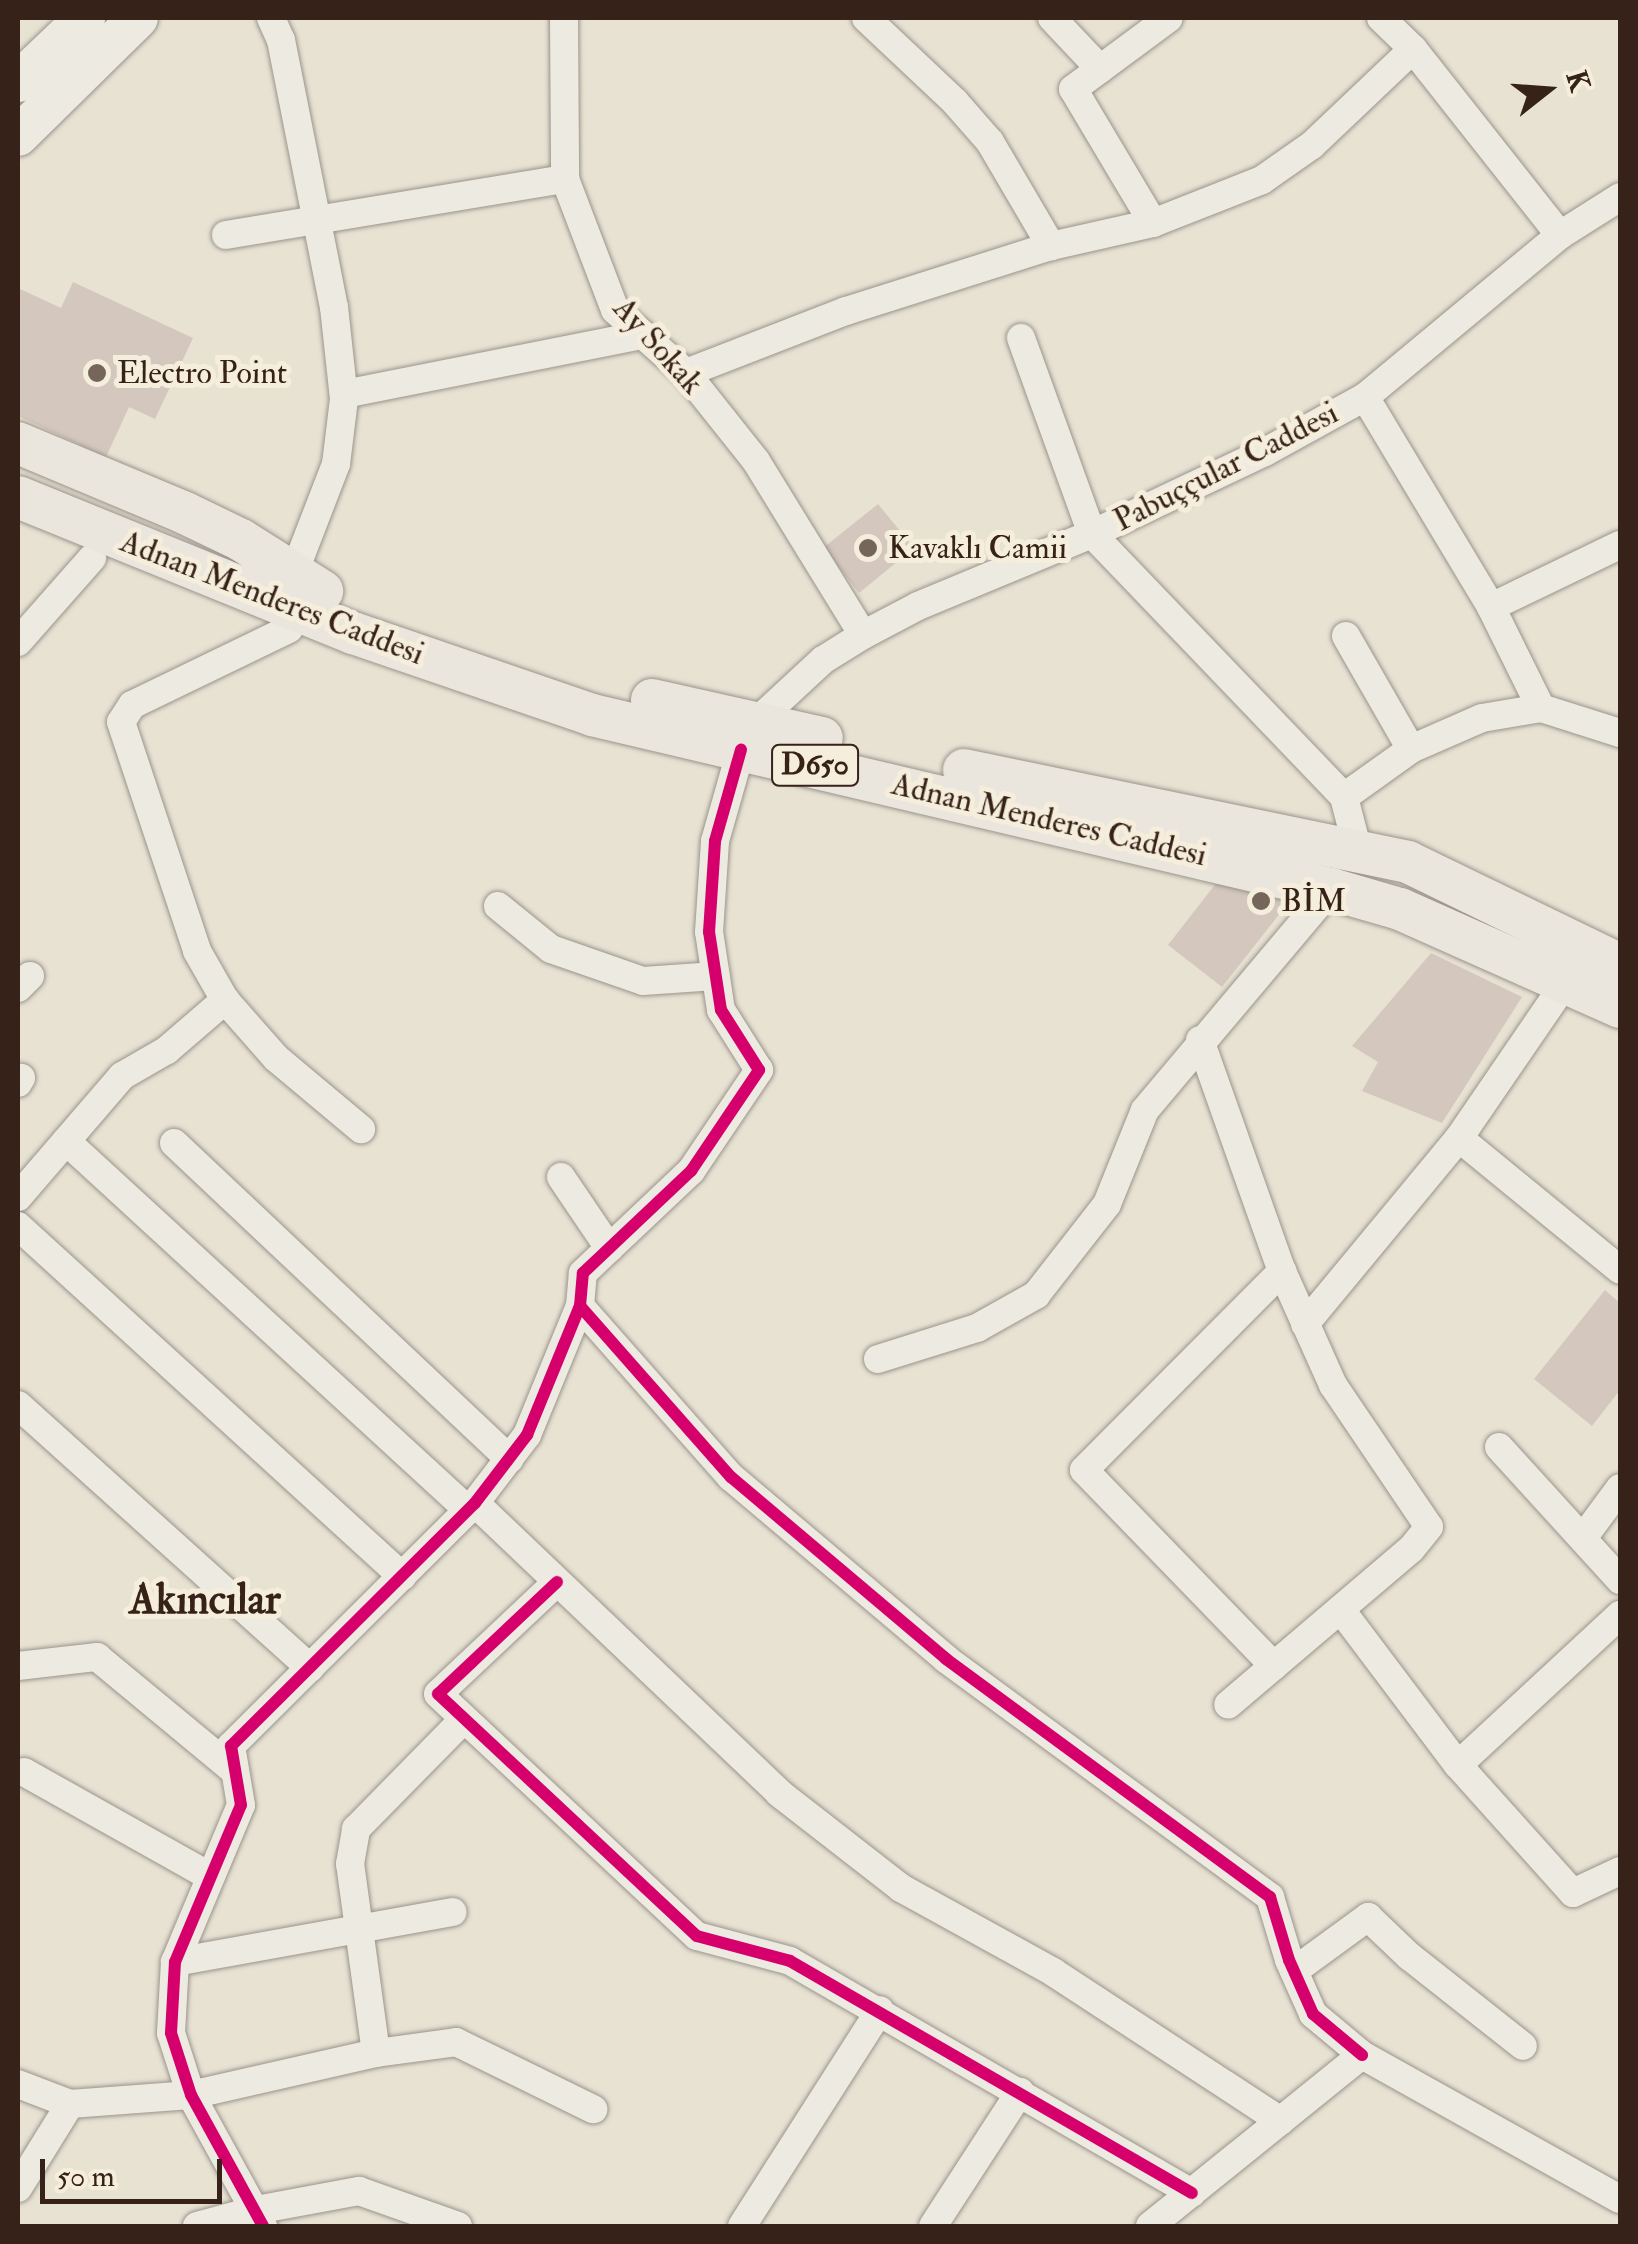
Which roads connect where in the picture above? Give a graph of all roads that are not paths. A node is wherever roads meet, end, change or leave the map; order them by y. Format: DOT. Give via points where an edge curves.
graph roads {
  1 [pos="85,18"];
  2 [pos="138,18"];
  3 [pos="271,18"];
  4 [pos="564,18"];
  5 [pos="866,18"];
  6 [pos="1052,18"];
  7 [pos="1168,18"];
  8 [pos="1381,18"];
  9 [pos="1413,49"];
  10 [pos="1100,69"];
  11 [pos="18,82"];
  12 [pos="18,136"];
  13 [pos="565,179"];
  14 [pos="1620,197"];
  15 [pos="316,220"];
  16 [pos="1153,223"];
  17 [pos="226,235"];
  18 [pos="1560,235"];
  19 [pos="1051,246"];
  20 [pos="642,334"];
  21 [pos="1021,338"];
  22 [pos="686,373"];
  23 [pos="344,394"];
  24 [pos="1365,397"];
  25 [pos="18,443"];
  26 [pos="18,469"];
  27 [pos="18,497"];
  28 [pos="18,529"];
  29 [pos="1092,534"];
  30 [pos="1620,545"];
  31 [pos="92,558"];
  32 [pos="308,582"];
  33 [pos="1491,607"];
  34 [pos="289,629"];
  35 [pos="354,633"];
  36 [pos="863,635"];
  37 [pos="1346,636"];
  38 [pos="18,642"];
  39 [pos="1541,708"];
  40 [pos="1620,733"];
  41 [pos="748,736"];
  42 [pos="1411,749"];
  43 [pos="1344,798"];
  44 [pos="1358,850"];
  45 [pos="1331,889"];
  46 [pos="498,906"];
  47 [pos="1620,965"];
  48 [pos="716,976"];
  49 [pos="1566,982"];
  50 [pos="225,1000"];
  51 [pos="1620,1007"];
  52 [pos="1200,1040"];
  53 [pos="361,1130"];
  54 [pos="1459,1138"];
  55 [pos="66,1140"];
  56 [pos="174,1143"];
  57 [pos="561,1177"];
  58 [pos="18,1197"];
  59 [pos="18,1226"];
  60 [pos="610,1248"];
  61 [pos="1620,1270"];
  62 [pos="1282,1271"];
  63 [pos="580,1306"];
  64 [pos="1305,1324"];
  65 [pos="878,1359"];
  66 [pos="18,1405"];
  67 [pos="1499,1447"];
  68 [pos="509,1459"];
  69 [pos="1620,1488"];
  70 [pos="472,1506"];
  71 [pos="1582,1538"];
  72 [pos="402,1576"];
  73 [pos="1620,1580"];
  74 [pos="558,1582"];
  75 [pos="1341,1610"];
  76 [pos="1620,1616"];
  77 [pos="18,1666"];
  78 [pos="1274,1666"];
  79 [pos="310,1668"];
  80 [pos="1228,1705"];
  81 [pos="464,1718"];
  82 [pos="1458,1764"];
  83 [pos="235,1771"];
  84 [pos="24,1772"];
  85 [pos="1620,1871"];
  86 [pos="211,1877"];
  87 [pos="453,1912"];
  88 [pos="359,1931"];
  89 [pos="175,1962"];
  90 [pos="1294,1971"];
  91 [pos="880,2010"];
  92 [pos="1523,2046"];
  93 [pos="376,2052"];
  94 [pos="1362,2055"];
  95 [pos="18,2084"];
  96 [pos="1020,2092"];
  97 [pos="191,2096"];
  98 [pos="70,2104"];
  99 [pos="593,2109"];
  100 [pos="1281,2121"];
  101 [pos="18,2188"];
  102 [pos="1192,2192"];
  103 [pos="1620,2200"];
  104 [pos="260,2218"];
  105 [pos="197,2226"];
  106 [pos="458,2226"];
  107 [pos="742,2226"];
  108 [pos="934,2226"];
  109 [pos="1150,2226"];
  1 -- 11 [label="main road"];
  2 -- 12 [label="main road"];
  3 -- 15 [label="street"];
  4 -- 13 [label="street, Ay Sokak"];
  5 -- 19 [label="street" via="990,142"];
  6 -- 10 [label="street"];
  7 -- 10 [label="street"];
  8 -- 9 [label="street"];
  9 -- 16 [label="street" via="1312,145 1262,180"];
  9 -- 18 [label="street"];
  10 -- 16 [label="street" via="1072,90"];
  13 -- 15 [label="street"];
  13 -- 20 [label="street, Ay Sokak" via="615,310"];
  14 -- 18 [label="street, Pabuççular Caddesi"];
  15 -- 17 [label="street"];
  15 -- 23 [label="street"];
  16 -- 19 [label="street"];
  18 -- 24 [label="street, Pabuççular Caddesi"];
  19 -- 22 [label="street" via="846,311"];
  20 -- 22 [label="street, Ay Sokak"];
  20 -- 23 [label="street"];
  21 -- 29 [label="street"];
  22 -- 36 [label="street, Ay Sokak" via="756,461"];
  23 -- 32 [label="street" via="336,464"];
  24 -- 29 [label="street, Pabuççular Caddesi"];
  24 -- 33 [label="street"];
  25 -- 32 [label="main road" via="184,513"];
  26 -- 32 [label="main road, Adnan Menderes Caddesi"];
  27 -- 35 [label="main road, Adnan Menderes Caddesi / D650"];
  28 -- 31 [label="main road"];
  29 -- 36 [label="street, Pabuççular Caddesi"];
  29 -- 43 [label="street"];
  30 -- 33 [label="street"];
  31 -- 34 [label="main road"];
  31 -- 38 [label="street"];
  32 -- 41 [label="main road, Adnan Menderes Caddesi" via="543,671"];
  33 -- 39 [label="street"];
  34 -- 35 [label="main road"];
  34 -- 50 [label="street" via="132,706 121,722 197,951"];
  35 -- 41 [label="main road, Adnan Menderes Caddesi / D650" via="592,715"];
  36 -- 41 [label="street, Pabuççular Caddesi" via="823,660"];
  37 -- 42 [label="street"];
  39 -- 40 [label="street"];
  39 -- 42 [label="street" via="1482,718"];
  41 -- 44 [label="main road, Adnan Menderes Caddesi"];
  41 -- 45 [label="main road, Adnan Menderes Caddesi / D650"];
  41 -- 48 [label="street" via="714,840 709,932"];
  42 -- 43 [label="street"];
  43 -- 44 [label="street"];
  44 -- 47 [label="main road, Adnan Menderes Caddesi" via="1408,862"];
  45 -- 49 [label="main road, Adnan Menderes Caddesi / D650" via="1400,909"];
  45 -- 52 [label="street"];
  46 -- 48 [label="street" via="551,949 643,981"];
  48 -- 60 [label="street" via="721,1010 758,1070 692,1171"];
  49 -- 51 [label="main road, Adnan Menderes Caddesi / D650"];
  49 -- 54 [label="street"];
  50 -- 53 [label="street" via="276,1058"];
  50 -- 55 [label="street" via="167,1050 122,1076"];
  52 -- 62 [label="street"];
  52 -- 65 [label="street" via="1145,1110 1106,1204 1036,1295 976,1328"];
  54 -- 61 [label="street"];
  54 -- 64 [label="street"];
  55 -- 58 [label="street"];
  55 -- 70 [label="street"];
  56 -- 68 [label="street"];
  57 -- 60 [label="street"];
  59 -- 72 [label="street"];
  60 -- 63 [label="street" via="583,1273"];
  62 -- 64 [label="street"];
  62 -- 78 [label="street" via="1084,1470"];
  63 -- 68 [label="street" via="527,1435"];
  63 -- 90 [label="street" via="730,1477 946,1659 1270,1897"];
  64 -- 75 [label="street" via="1333,1385 1429,1527"];
  66 -- 79 [label="street"];
  67 -- 71 [label="street"];
  68 -- 70 [label="street"];
  69 -- 71 [label="street"];
  70 -- 72 [label="street"];
  70 -- 74 [label="street"];
  71 -- 73 [label="street"];
  72 -- 79 [label="street"];
  74 -- 81 [label="street" via="438,1694"];
  74 -- 100 [label="street" via="779,1793 901,1888 1053,1972"];
  75 -- 78 [label="street"];
  75 -- 82 [label="street"];
  76 -- 82 [label="street"];
  77 -- 83 [label="street" via="97,1657"];
  78 -- 80 [label="street"];
  79 -- 83 [label="street" via="231,1746"];
  81 -- 88 [label="street" via="356,1829 350,1864"];
  81 -- 91 [label="street" via="697,1936 790,1962"];
  82 -- 85 [label="street" via="1574,1893"];
  83 -- 86 [label="street" via="241,1805"];
  84 -- 86 [label="street"];
  86 -- 89 [label="street"];
  87 -- 88 [label="street"];
  88 -- 89 [label="street"];
  88 -- 93 [label="street"];
  89 -- 97 [label="street" via="171,2032"];
  90 -- 92 [label="street" via="1368,1917"];
  90 -- 94 [label="street" via="1313,2014"];
  91 -- 96 [label="street"];
  91 -- 107 [label="street"];
  93 -- 97 [label="street"];
  93 -- 99 [label="street" via="456,2042"];
  94 -- 100 [label="street"];
  94 -- 103 [label="street"];
  95 -- 98 [label="street"];
  96 -- 102 [label="street"];
  96 -- 108 [label="street"];
  97 -- 98 [label="street"];
  97 -- 104 [label="street"];
  98 -- 101 [label="street"];
  100 -- 102 [label="street"];
  102 -- 109 [label="street"];
  104 -- 105 [label="street"];
  104 -- 106 [label="street" via="359,2191"];
}
